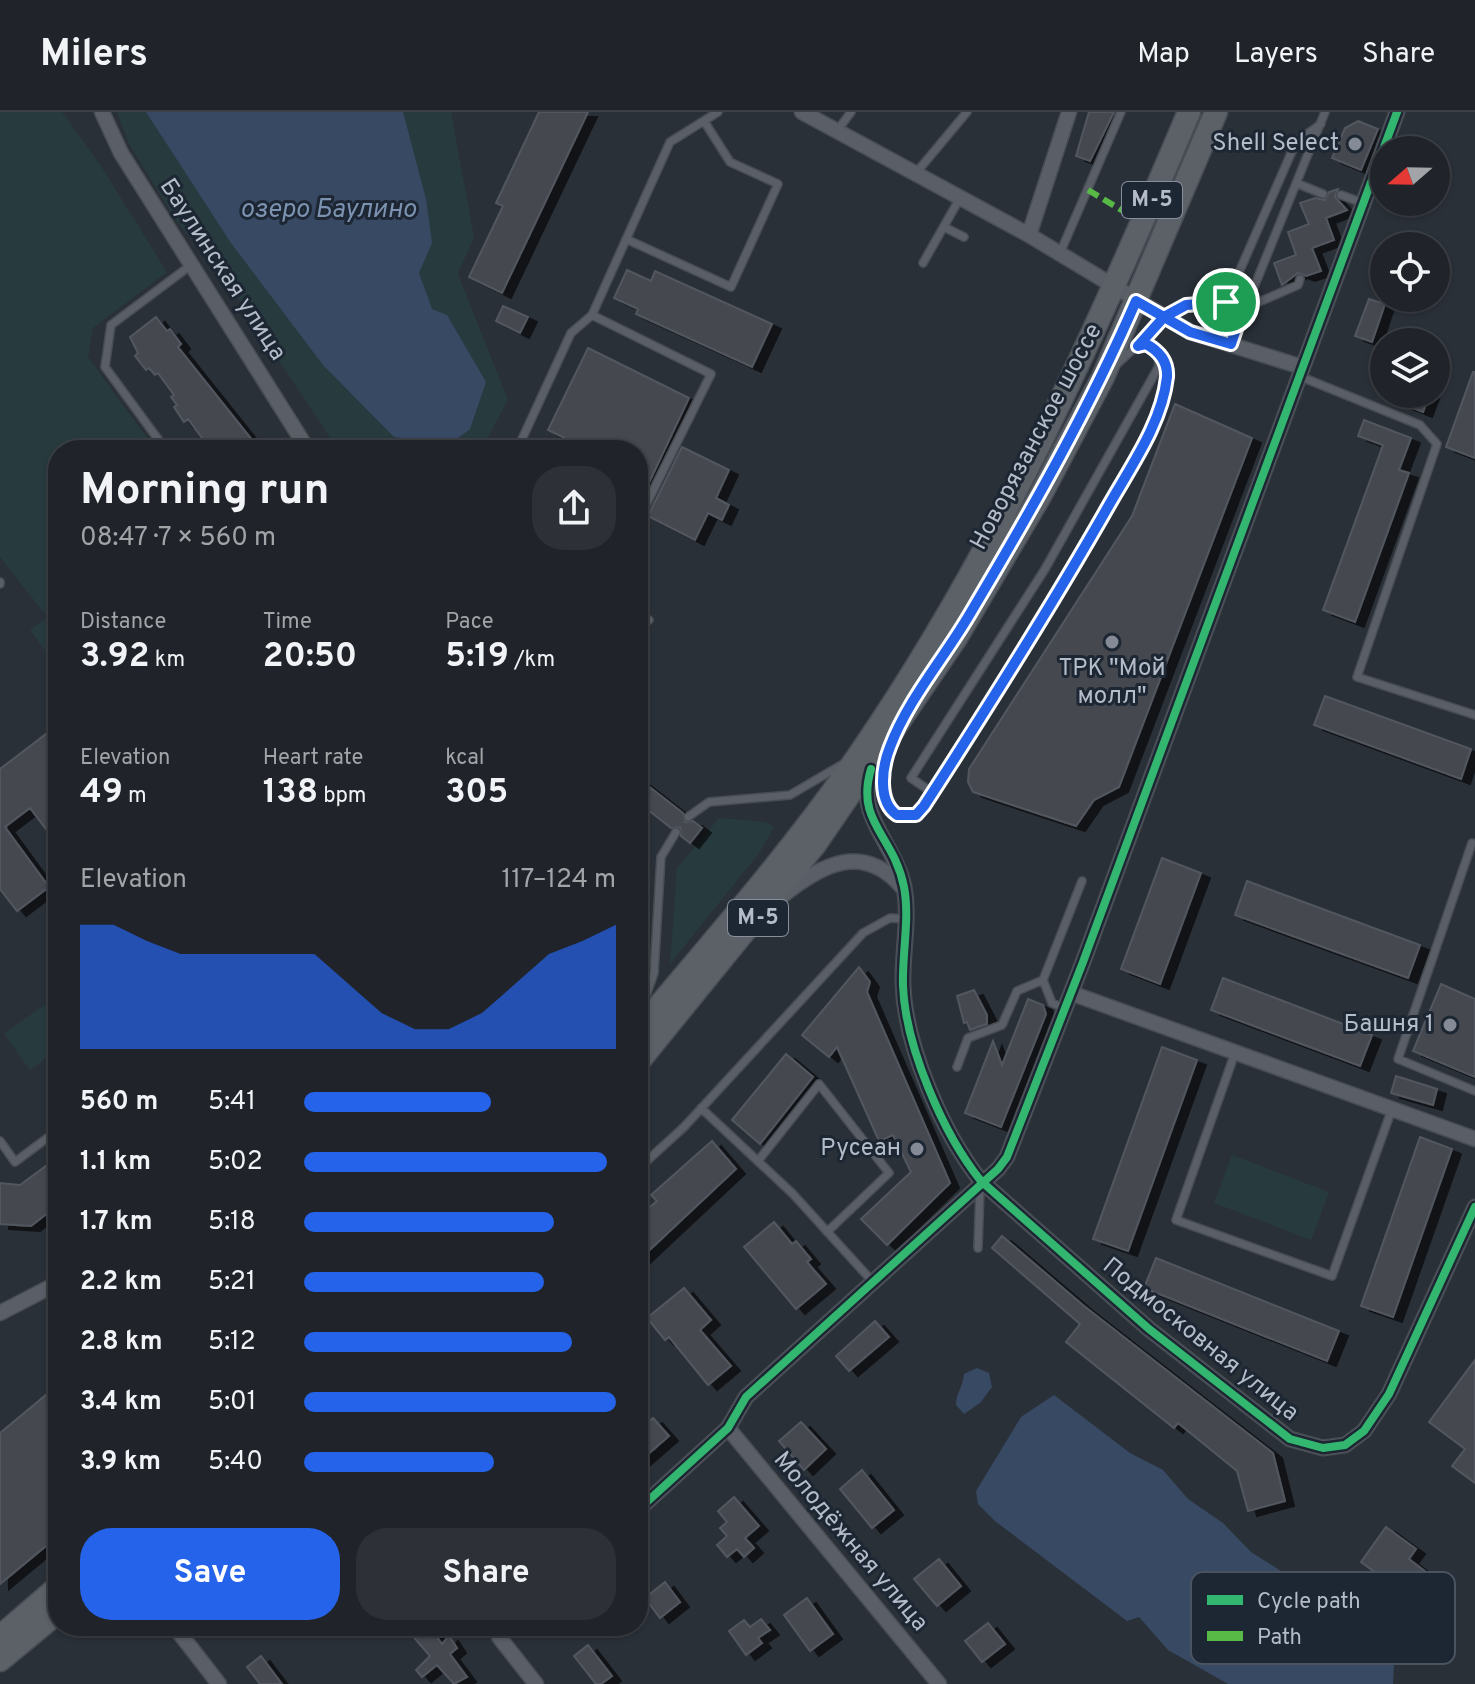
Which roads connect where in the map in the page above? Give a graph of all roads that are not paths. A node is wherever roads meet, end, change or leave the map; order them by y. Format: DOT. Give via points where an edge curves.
graph roads {
  1 [pos="102,112"];
  2 [pos="718,112"];
  3 [pos="802,112"];
  4 [pos="851,112"];
  5 [pos="967,112"];
  6 [pos="1069,112"];
  7 [pos="1121,112"];
  8 [pos="1189,112"];
  9 [pos="1216,112"];
  10 [pos="1325,112"];
  11 [pos="1397,112"];
  12 [pos="704,121"];
  13 [pos="1321,124"];
  14 [pos="836,133"];
  15 [pos="915,174"];
  16 [pos="1296,183"];
  17 [pos="1323,194"];
  18 [pos="1341,195"];
  19 [pos="960,198"];
  20 [pos="1363,203"];
  21 [pos="944,227"];
  22 [pos="1029,235"];
  23 [pos="964,237"];
  24 [pos="626,239"];
  25 [pos="1060,253"];
  26 [pos="923,263"];
  27 [pos="193,264"];
  28 [pos="1300,279"];
  29 [pos="1114,287"];
  30 [pos="1136,301"];
  31 [pos="1226,302"];
  32 [pos="1243,309"];
  33 [pos="592,315"];
  34 [pos="1164,317"];
  35 [pos="1231,344"];
  36 [pos="1138,346"];
  37 [pos="1152,347"];
  38 [pos="1300,372"];
  39 [pos="1103,377"];
  40 [pos="159,440"];
  41 [pos="302,440"];
  42 [pos="522,440"];
  43 [pos="648,501"];
  44 [pos="1475,715"];
  45 [pos="898,727"];
  46 [pos="866,760"];
  47 [pos="933,793"];
  48 [pos="688,817"];
  49 [pos="676,832"];
  50 [pos="1474,841"];
  51 [pos="1082,881"];
  52 [pos="905,890"];
  53 [pos="763,912"];
  54 [pos="905,919"];
  55 [pos="1043,980"];
  56 [pos="648,990"];
  57 [pos="1071,993"];
  58 [pos="1066,1009"];
  59 [pos="648,1019"];
  60 [pos="648,1050"];
  61 [pos="1235,1053"];
  62 [pos="957,1067"];
  63 [pos="1475,1091"];
  64 [pos="701,1108"];
  65 [pos="1392,1109"];
  66 [pos="48,1137"];
  67 [pos="1475,1139"];
  68 [pos="0,1141"];
  69 [pos="648,1159"];
  70 [pos="758,1161"];
  71 [pos="981,1181"];
  72 [pos="1475,1207"];
  73 [pos="827,1232"];
  74 [pos="978,1248"];
  75 [pos="872,1281"];
  76 [pos="48,1288"];
  77 [pos="0,1297"];
  78 [pos="5,1312"];
  79 [pos="728,1428"];
  80 [pos="648,1501"];
  81 [pos="48,1596"];
  82 [pos="48,1620"];
  83 [pos="182,1636"];
  84 [pos="500,1636"];
  85 [pos="0,1637"];
  86 [pos="0,1660"];
  87 [pos="219,1684"];
  88 [pos="536,1684"];
  89 [pos="939,1684"];
  1 -- 27 [label="street, Баулинская улица" via="121,153"];
  2 -- 12 [label="lane"];
  3 -- 14 [label="street"];
  4 -- 14 [label="lane"];
  5 -- 15 [label="lane"];
  6 -- 22 [label="street"];
  7 -- 25 [label="lane"];
  8 -- 29 [label="main road, Новорязанское шоссе / М-5"];
  9 -- 30 [label="main road, Новорязанское шоссе / М-5"];
  10 -- 13 [label="lane"];
  11 -- 20 [label="street"];
  12 -- 24 [label="lane" via="670,142"];
  12 -- 24 [label="lane" via="730,162 778,184 731,287"];
  13 -- 16 [label="lane"];
  13 -- 31 [label="lane" via="1296,142"];
  14 -- 15 [label="street"];
  15 -- 19 [label="street"];
  16 -- 17 [label="lane"];
  16 -- 32 [label="lane"];
  18 -- 20 [label="lane"];
  19 -- 21 [label="lane"];
  19 -- 22 [label="street"];
  20 -- 38 [label="street"];
  21 -- 23 [label="lane"];
  21 -- 26 [label="lane"];
  22 -- 25 [label="street"];
  24 -- 33 [label="lane"];
  25 -- 29 [label="street"];
  27 -- 40 [label="lane" via="111,325 105,367"];
  27 -- 41 [label="street, Баулинская улица"];
  28 -- 32 [label="lane" via="1298,285"];
  29 -- 30 [label="street"];
  29 -- 46 [label="main road, Новорязанское шоссе / М-5" via="1015,493"];
  30 -- 34 [label="street"];
  30 -- 39 [label="main road, Новорязанское шоссе / М-5"];
  31 -- 32 [label="lane"];
  31 -- 34 [label="lane" via="1186,305"];
  32 -- 35 [label="lane"];
  33 -- 42 [label="lane" via="571,333"];
  33 -- 43 [label="lane" via="711,374"];
  34 -- 35 [label="street" via="1190,332"];
  34 -- 36 [label="lane"];
  35 -- 38 [label="street"];
  36 -- 37 [label="lane"];
  36 -- 39 [label="lane"];
  37 -- 47 [label="lane" via="1163,358 1167,377 1146,440 1059,594"];
  37 -- 47 [label="lane" via="1159,366 1045,569 911,778"];
  38 -- 44 [label="lane" via="1420,425 1437,444 1357,677"];
  38 -- 57 [label="street"];
  39 -- 45 [label="main road, Новорязанское шоссе / М-5" via="1040,496"];
  45 -- 46 [label="main road, Новорязанское шоссе / М-5"];
  45 -- 47 [label="lane" via="884,773 888,806 897,815 916,815"];
  46 -- 48 [label="lane" via="790,795 709,802"];
  46 -- 52 [label="street, Подмосковная улица" via="865,803 899,866"];
  46 -- 53 [label="main road, М-5"];
  46 -- 59 [label="main road, М-5"];
  49 -- 56 [label="lane" via="661,857 654,973"];
  50 -- 63 [label="lane" via="1398,1059"];
  51 -- 55 [label="lane"];
  52 -- 53 [label="street" via="880,866 853,861 817,873"];
  52 -- 54 [label="street, Подмосковная улица"];
  53 -- 60 [label="main road, М-5"];
  54 -- 64 [label="lane" via="890,918 863,933"];
  54 -- 71 [label="street, Подмосковная улица" via="903,987 914,1041 960,1153"];
  55 -- 58 [label="lane" via="1052,1003"];
  55 -- 62 [label="lane" via="1017,991 1002,1025 968,1038"];
  57 -- 58 [label="street"];
  57 -- 61 [label="street"];
  58 -- 71 [label="street" via="1007,1157"];
  61 -- 65 [label="street"];
  61 -- 65 [label="lane" via="1176,1220 1332,1276"];
  64 -- 69 [label="lane"];
  64 -- 70 [label="lane"];
  65 -- 67 [label="street"];
  66 -- 68 [label="lane" via="15,1162"];
  70 -- 73 [label="lane"];
  70 -- 73 [label="lane" via="819,1084 889,1173"];
  71 -- 72 [label="street, Подмосковная улица" via="1173,1347 1290,1439 1323,1448 1345,1445 1364,1431 1389,1394"];
  71 -- 74 [label="lane"];
  71 -- 75 [label="street"];
  73 -- 75 [label="lane"];
  75 -- 79 [label="street" via="746,1397"];
  76 -- 78 [label="street"];
  77 -- 78 [label="lane"];
  79 -- 80 [label="street"];
  79 -- 89 [label="street, Молодёжная улица"];
  81 -- 85 [label="main road"];
  82 -- 86 [label="main road"];
  83 -- 87 [label="street"];
  84 -- 88 [label="street"];
}
